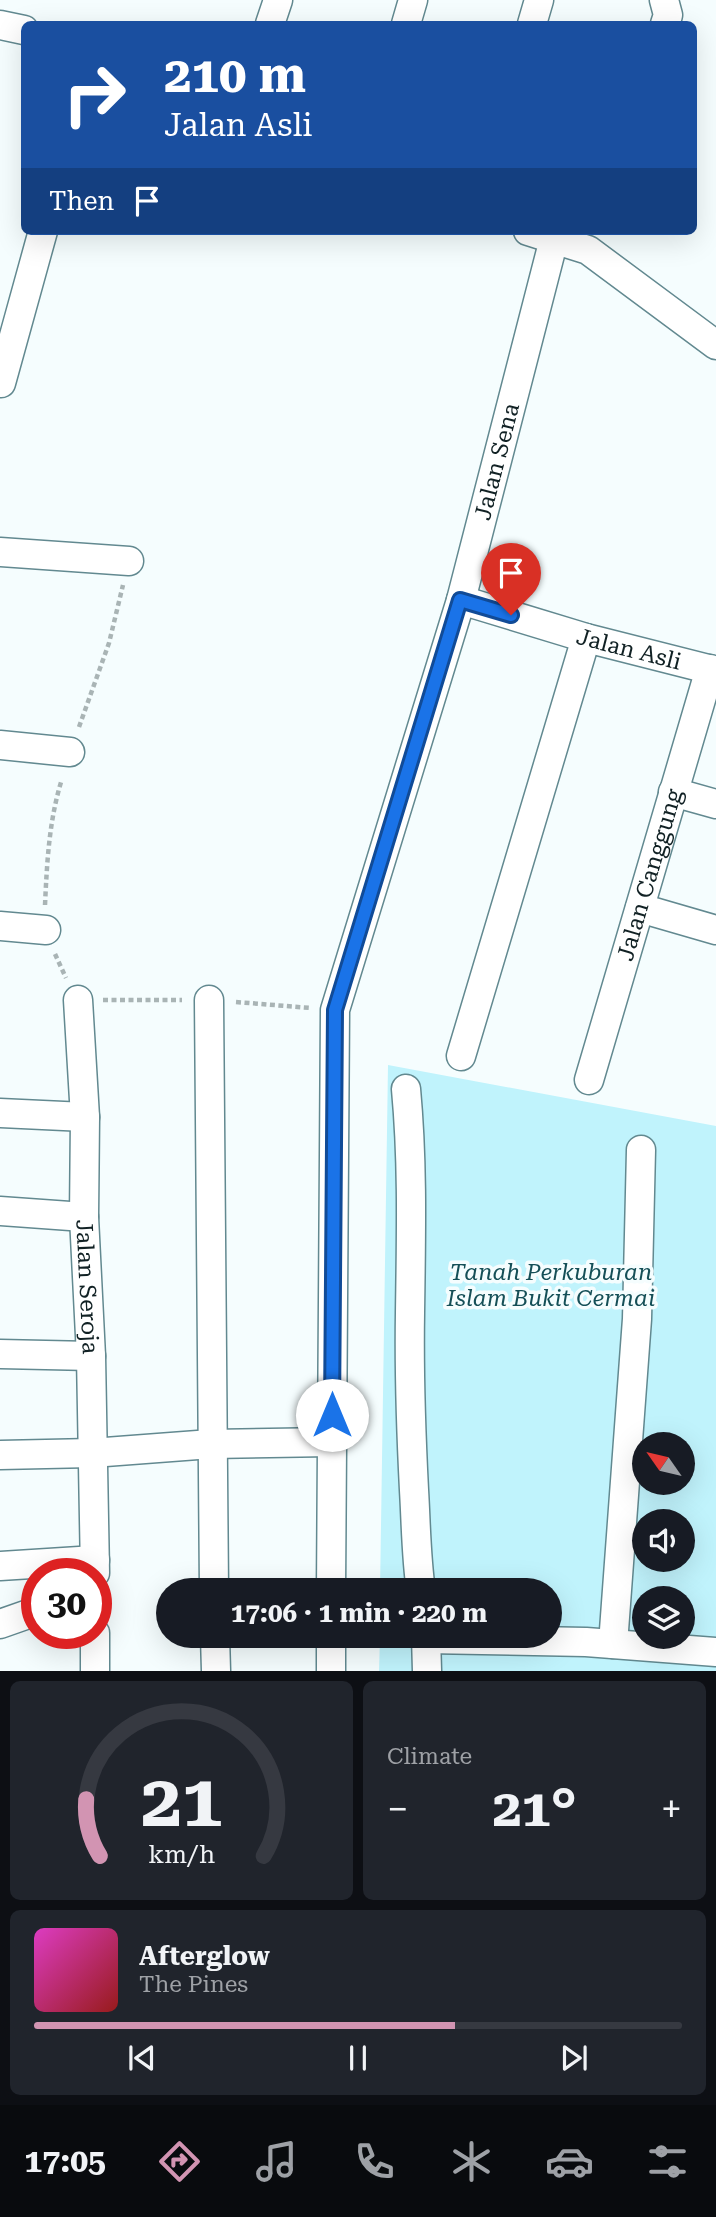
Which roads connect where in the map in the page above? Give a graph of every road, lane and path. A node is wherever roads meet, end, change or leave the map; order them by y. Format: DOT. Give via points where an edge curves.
graph roads {
  1 [pos="278,0"];
  2 [pos="413,0"];
  3 [pos="539,0"];
  4 [pos="664,0"];
  5 [pos="271,21"];
  6 [pos="407,21"];
  7 [pos="533,21"];
  8 [pos="665,21"];
  9 [pos="0,25"];
  10 [pos="21,29"];
  11 [pos="42,235"];
  12 [pos="541,235"];
  13 [pos="591,240"];
  14 [pos="716,345"];
  15 [pos="1,383"];
  16 [pos="0,552"];
  17 [pos="129,561"];
  18 [pos="460,600"];
  19 [pos="586,638"];
  20 [pos="713,670"];
  21 [pos="0,745"];
  22 [pos="70,752"];
  23 [pos="673,792"];
  24 [pos="716,804"];
  25 [pos="640,908"];
  26 [pos="0,926"];
  27 [pos="46,930"];
  28 [pos="716,930"];
  29 [pos="78,1000"];
  30 [pos="209,1000"];
  31 [pos="461,1056"];
  32 [pos="589,1080"];
  33 [pos="406,1089"];
  34 [pos="0,1113"];
  35 [pos="85,1117"];
  36 [pos="640,1150"];
  37 [pos="0,1211"];
  38 [pos="84,1217"];
  39 [pos="0,1354"];
  40 [pos="90,1356"];
  41 [pos="331,1442"];
  42 [pos="211,1444"];
  43 [pos="92,1454"];
  44 [pos="0,1455"];
  45 [pos="95,1558"];
  46 [pos="0,1566"];
  47 [pos="21,1566"];
  48 [pos="214,1578"];
  49 [pos="331,1578"];
  50 [pos="419,1578"];
  51 [pos="21,1617"];
  52 [pos="0,1624"];
  53 [pos="562,1642"];
  54 [pos="612,1644"];
  55 [pos="215,1648"];
  56 [pos="331,1648"];
  57 [pos="426,1648"];
  58 [pos="95,1649"];
  59 [pos="716,1652"];
  60 [pos="95,1671"];
  61 [pos="216,1671"];
  62 [pos="331,1671"];
  63 [pos="427,1671"];
  1 -- 5 [label="street"];
  2 -- 6 [label="street"];
  3 -- 7 [label="street"];
  4 -- 8 [label="street"];
  9 -- 10 [label="street"];
  11 -- 15 [label="street"];
  12 -- 13 [label="street"];
  12 -- 18 [label="street, Jalan Sena"];
  13 -- 14 [label="street"];
  16 -- 17 [label="street"];
  18 -- 19 [label="street, Jalan Asli"];
  18 -- 41 [label="street, Jalan Sena" via="335,1010"];
  19 -- 20 [label="street, Jalan Asli"];
  19 -- 31 [label="street"];
  20 -- 23 [label="street, Jalan Canggung"];
  21 -- 22 [label="street"];
  23 -- 24 [label="street"];
  23 -- 25 [label="street, Jalan Canggung"];
  25 -- 28 [label="street"];
  25 -- 32 [label="street, Jalan Canggung"];
  26 -- 27 [label="street"];
  29 -- 35 [label="street, Jalan Seroja"];
  30 -- 42 [label="street"];
  33 -- 50 [label="street"];
  34 -- 35 [label="street"];
  35 -- 38 [label="street, Jalan Seroja"];
  36 -- 54 [label="street" via="637,1319"];
  37 -- 38 [label="street"];
  38 -- 40 [label="street, Jalan Seroja"];
  39 -- 40 [label="street"];
  40 -- 43 [label="street, Jalan Seroja"];
  41 -- 42 [label="street"];
  41 -- 49 [label="street, Jalan Sena"];
  42 -- 43 [label="street"];
  42 -- 48 [label="street"];
  43 -- 44 [label="street"];
  43 -- 45 [label="street, Jalan Seroja"];
  46 -- 47 [label="street"];
  51 -- 52 [label="street"];
  53 -- 54 [label="street"];
  54 -- 59 [label="street"];
  55 -- 61 [label="street"];
  56 -- 62 [label="street"];
  57 -- 63 [label="street"];
  58 -- 60 [label="street"];
}
